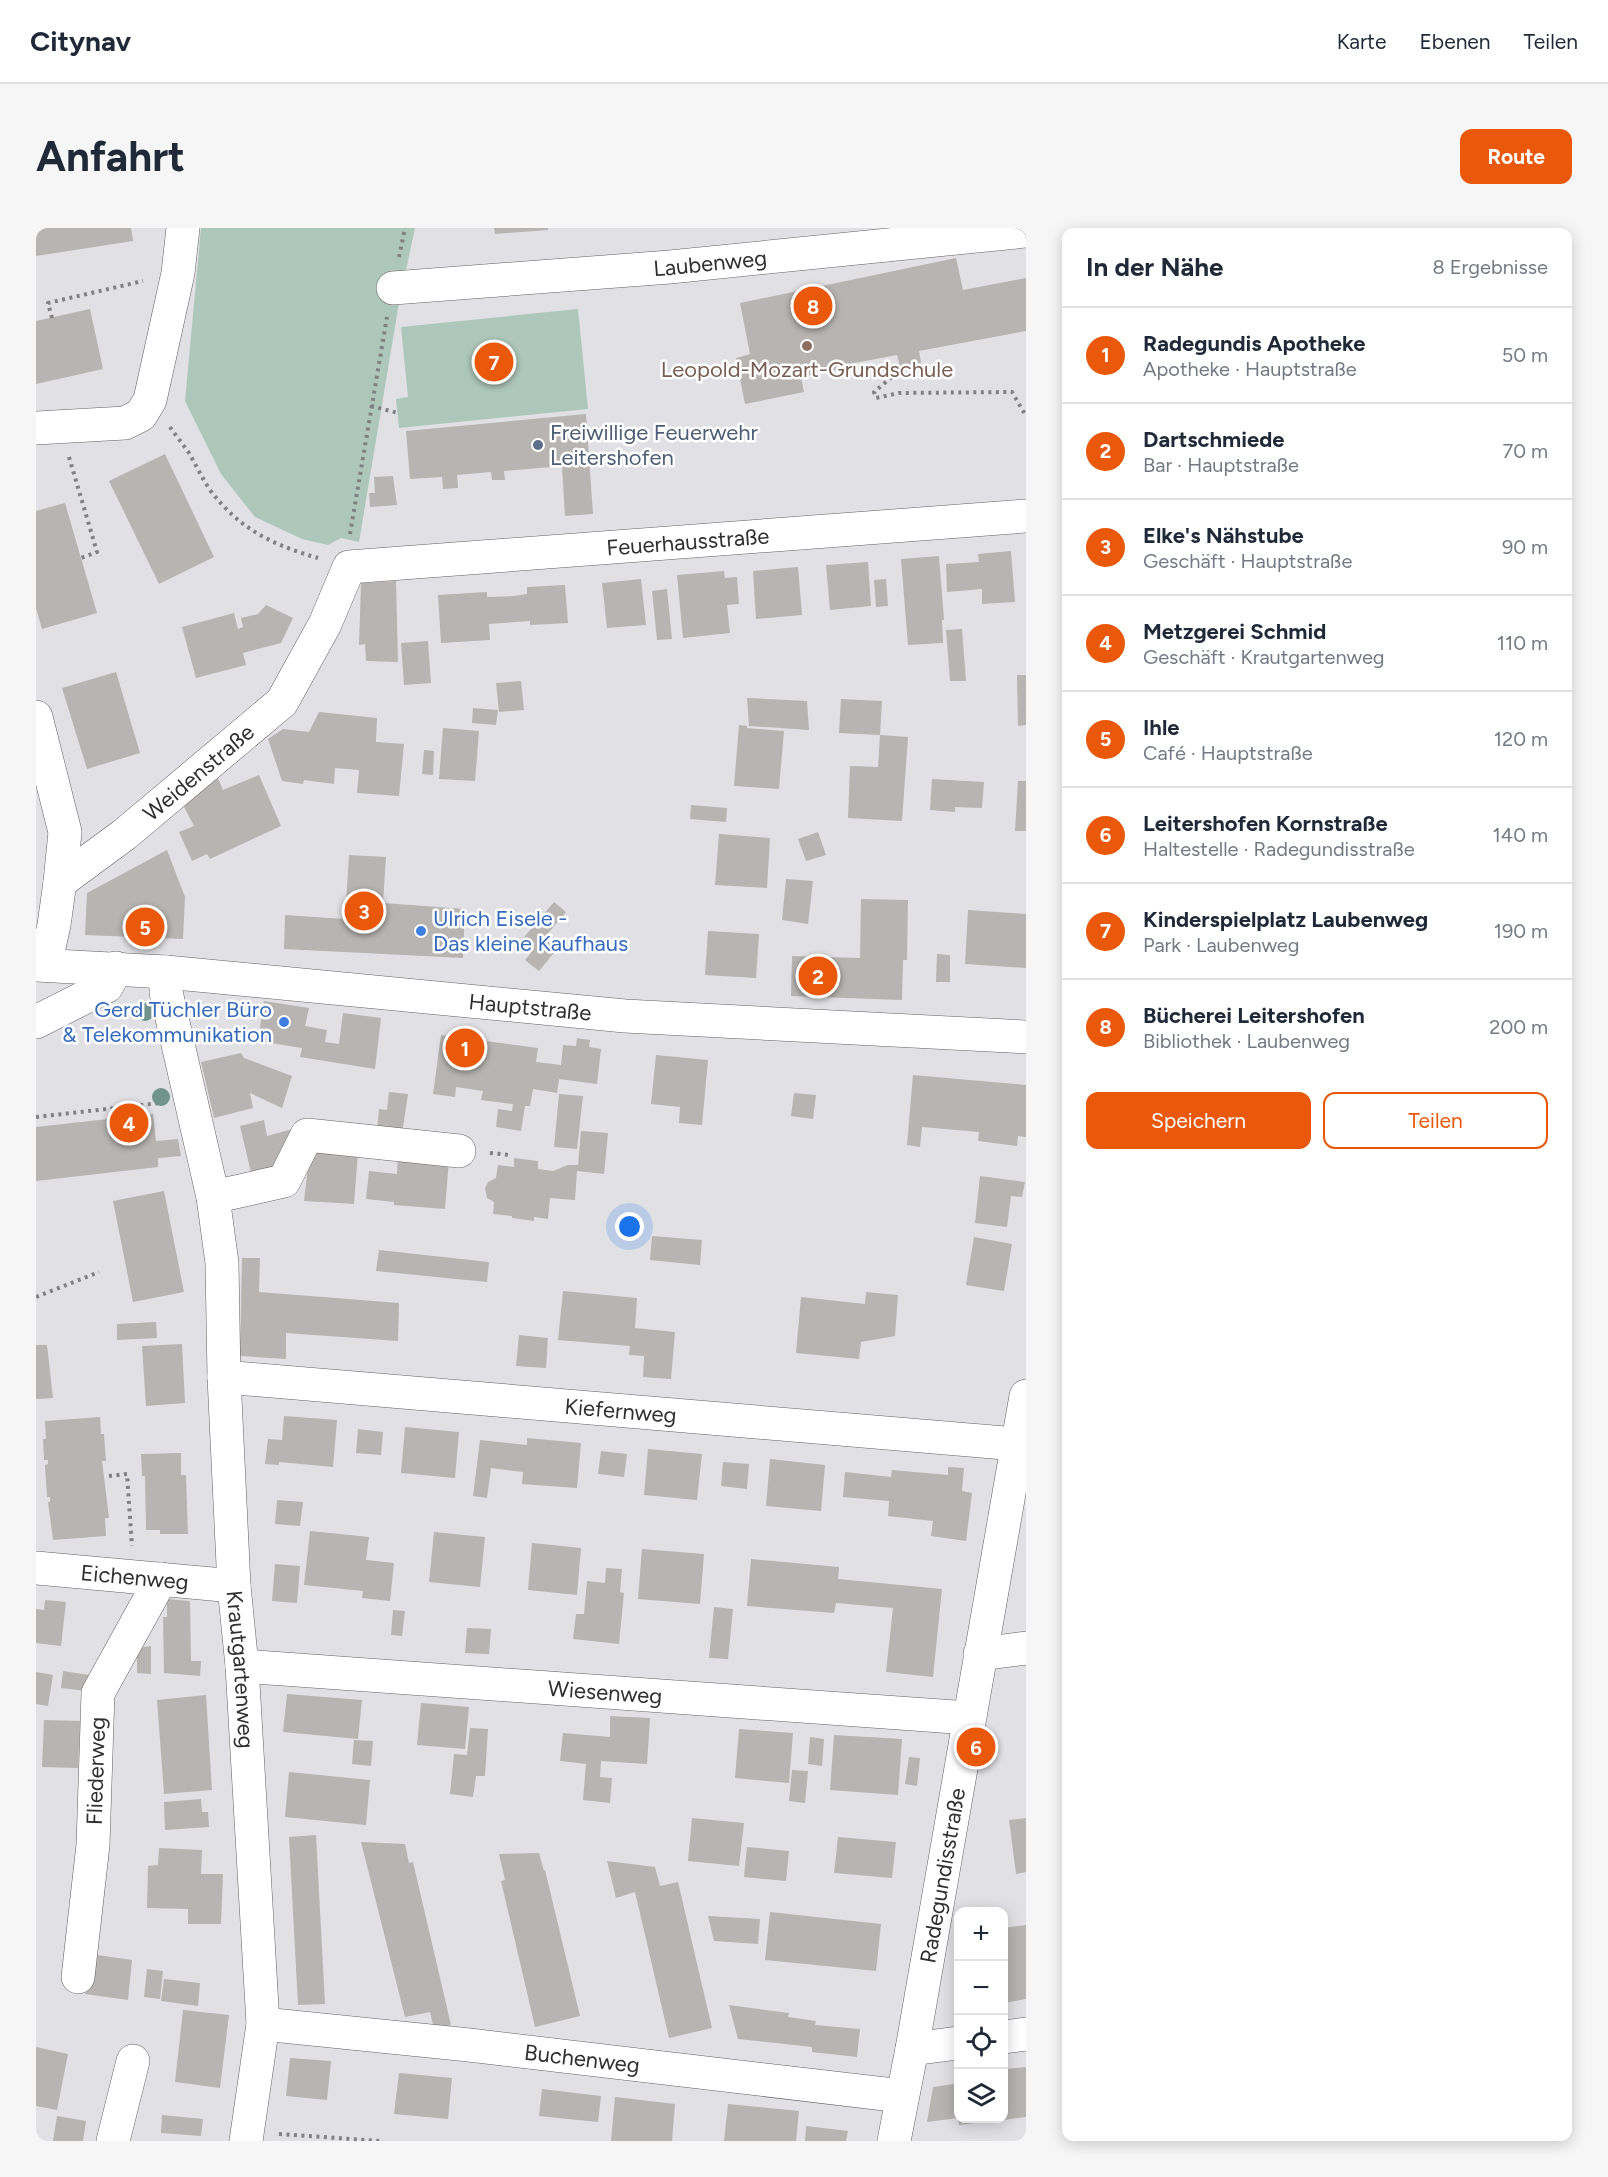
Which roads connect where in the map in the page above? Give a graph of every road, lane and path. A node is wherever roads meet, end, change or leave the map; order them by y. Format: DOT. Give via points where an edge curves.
graph roads {
  1 [pos="183,228"];
  2 [pos="405,228"];
  3 [pos="1026,231"];
  4 [pos="136,283"];
  5 [pos="393,288"];
  6 [pos="52,318"];
  7 [pos="912,369"];
  8 [pos="150,400"];
  9 [pos="371,406"];
  10 [pos="398,413"];
  11 [pos="1026,416"];
  12 [pos="48,427"];
  13 [pos="1026,516"];
  14 [pos="81,558"];
  15 [pos="349,567"];
  16 [pos="36,717"];
  17 [pos="60,882"];
  18 [pos="40,965"];
  19 [pos="116,968"];
  20 [pos="166,972"];
  21 [pos="36,1022"];
  22 [pos="1026,1037"];
  23 [pos="191,1100"];
  24 [pos="36,1117"];
  25 [pos="459,1151"];
  26 [pos="213,1197"];
  27 [pos="99,1272"];
  28 [pos="36,1297"];
  29 [pos="224,1377"];
  30 [pos="1026,1396"];
  31 [pos="1017,1444"];
  32 [pos="109,1476"];
  33 [pos="36,1568"];
  34 [pos="147,1577"];
  35 [pos="234,1586"];
  36 [pos="1026,1648"];
  37 [pos="980,1654"];
  38 [pos="242,1666"];
  39 [pos="969,1718"];
  40 [pos="78,1977"];
  41 [pos="263,2025"];
  42 [pos="1026,2034"];
  43 [pos="1008,2036"];
  44 [pos="954,2044"];
  45 [pos="912,2049"];
  46 [pos="133,2061"];
  47 [pos="902,2097"];
  48 [pos="247,2136"];
  49 [pos="113,2141"];
  50 [pos="380,2141"];
  51 [pos="894,2141"];
  1 -- 8 [label="street" via="178,273"];
  2 -- 5 [label="path"];
  3 -- 5 [label="street, Laubenweg" via="681,266"];
  4 -- 6 [label="path" via="48,303"];
  5 -- 9 [label="path"];
  7 -- 11 [label="path" via="899,370 874,392 876,398 899,393 1012,392"];
  8 -- 12 [label="street" via="141,415 125,423"];
  8 -- 15 [label="path" via="189,453 210,490 237,519 272,542"];
  9 -- 10 [label="path"];
  9 -- 15 [label="path" via="348,552"];
  12 -- 14 [label="path" via="97,552"];
  13 -- 15 [label="street, Feuerhausstraße"];
  15 -- 17 [label="street, Weidenstraße" via="325,624 282,702 125,834"];
  16 -- 17 [label="street" via="65,832"];
  17 -- 18 [label="street" via="54,925"];
  18 -- 19 [label="street, Hauptstraße"];
  19 -- 20 [label="street, Hauptstraße"];
  19 -- 21 [label="street" via="107,986"];
  20 -- 22 [label="street, Hauptstraße" via="625,1016"];
  20 -- 23 [label="street, Krautgartenweg" via="166,992"];
  23 -- 24 [label="path"];
  23 -- 26 [label="street, Krautgartenweg"];
  25 -- 26 [label="street" via="307,1135 284,1181"];
  26 -- 29 [label="street, Krautgartenweg" via="222,1263"];
  27 -- 28 [label="path"];
  29 -- 31 [label="street, Kiefernweg"];
  29 -- 35 [label="street, Krautgartenweg"];
  30 -- 31 [label="street, Radegundisstraße"];
  31 -- 37 [label="street, Radegundisstraße"];
  32 -- 34 [label="path" via="126,1474"];
  33 -- 34 [label="street, Eichenweg"];
  34 -- 35 [label="street, Eichenweg"];
  34 -- 40 [label="street, Fliederweg" via="98,1693 93,1845"];
  35 -- 38 [label="street, Krautgartenweg"];
  36 -- 37 [label="street"];
  37 -- 39 [label="street, Radegundisstraße"];
  38 -- 39 [label="street, Wiesenweg"];
  38 -- 41 [label="street, Krautgartenweg"];
  39 -- 45 [label="street, Radegundisstraße"];
  41 -- 47 [label="street, Buchenweg" via="469,2045"];
  41 -- 48 [label="street, Krautgartenweg"];
  42 -- 43 [label="street"];
  44 -- 45 [label="street"];
  45 -- 47 [label="street, Radegundisstraße"];
  46 -- 49 [label="street"];
  47 -- 51 [label="street, Radegundisstraße"];
  48 -- 50 [label="path"];
}
